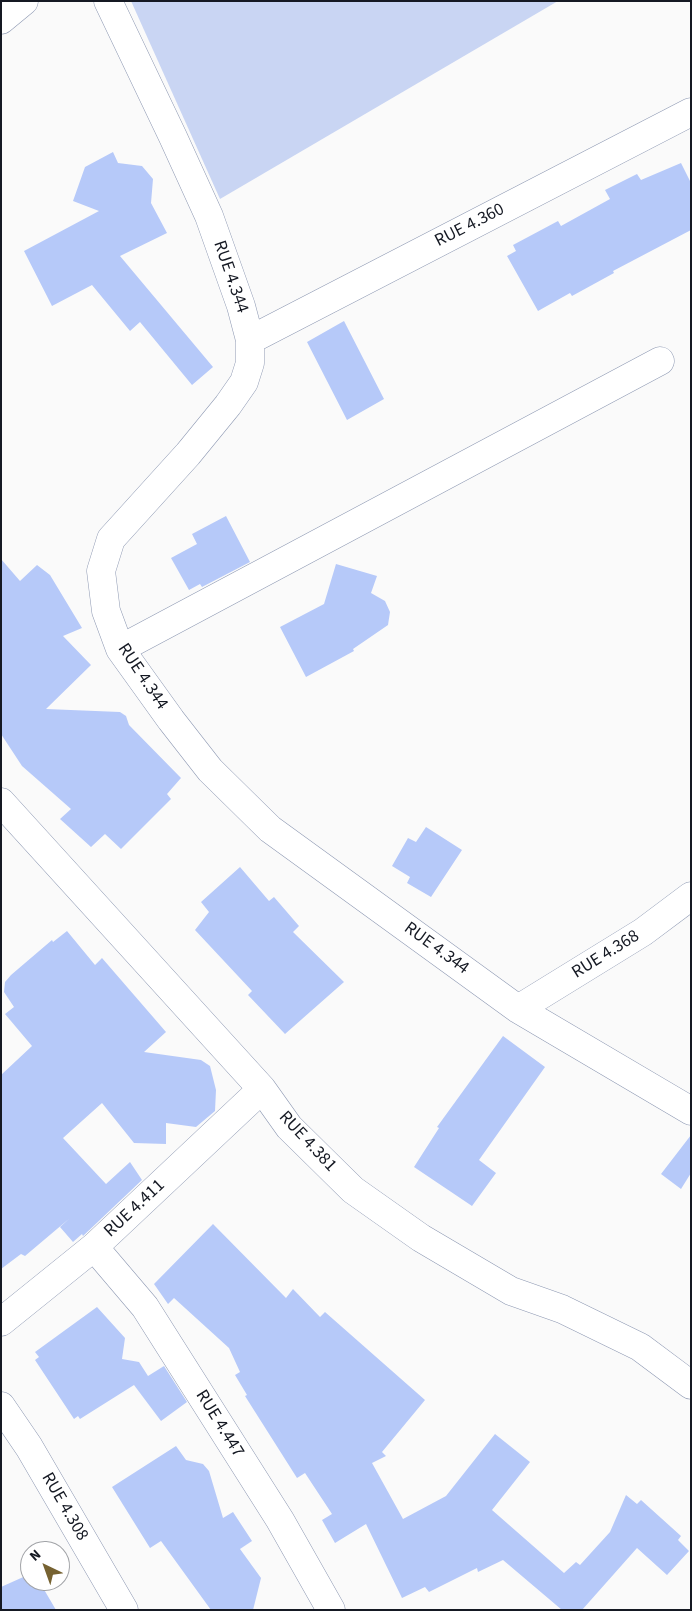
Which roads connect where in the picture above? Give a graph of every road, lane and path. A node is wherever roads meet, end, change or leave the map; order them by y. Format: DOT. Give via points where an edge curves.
graph roads {
  1 [pos="24,1"];
  2 [pos="108,1"];
  3 [pos="1,20"];
  4 [pos="691,112"];
  5 [pos="250,340"];
  6 [pos="660,361"];
  7 [pos="120,649"];
  8 [pos="1,802"];
  9 [pos="691,896"];
  10 [pos="518,1008"];
  11 [pos="262,1089"];
  12 [pos="691,1111"];
  13 [pos="94,1247"];
  14 [pos="1,1322"];
  15 [pos="691,1385"];
  16 [pos="1,1406"];
  17 [pos="124,1610"];
  18 [pos="331,1610"];
  1 -- 3 [label="street"];
  2 -- 5 [label="street, RUE 4.344" via="208,216"];
  4 -- 5 [label="street, RUE 4.360"];
  5 -- 7 [label="street, RUE 4.344" via="250,363 244,382 188,454 111,539 101,571 106,611"];
  6 -- 7 [label="street"];
  7 -- 10 [label="street, RUE 4.344" via="210,770 270,829"];
  8 -- 11 [label="street, RUE 4.381"];
  9 -- 10 [label="street, RUE 4.368" via="643,932"];
  10 -- 12 [label="street, RUE 4.344"];
  11 -- 13 [label="street, RUE 4.411"];
  11 -- 15 [label="street, RUE 4.381" via="289,1127 353,1190 421,1238 511,1291 562,1309 640,1347"];
  13 -- 14 [label="street, RUE 4.411"];
  13 -- 18 [label="street, RUE 4.447" via="145,1307 280,1520"];
  16 -- 17 [label="street, RUE 4.308" via="29,1447"];
}
